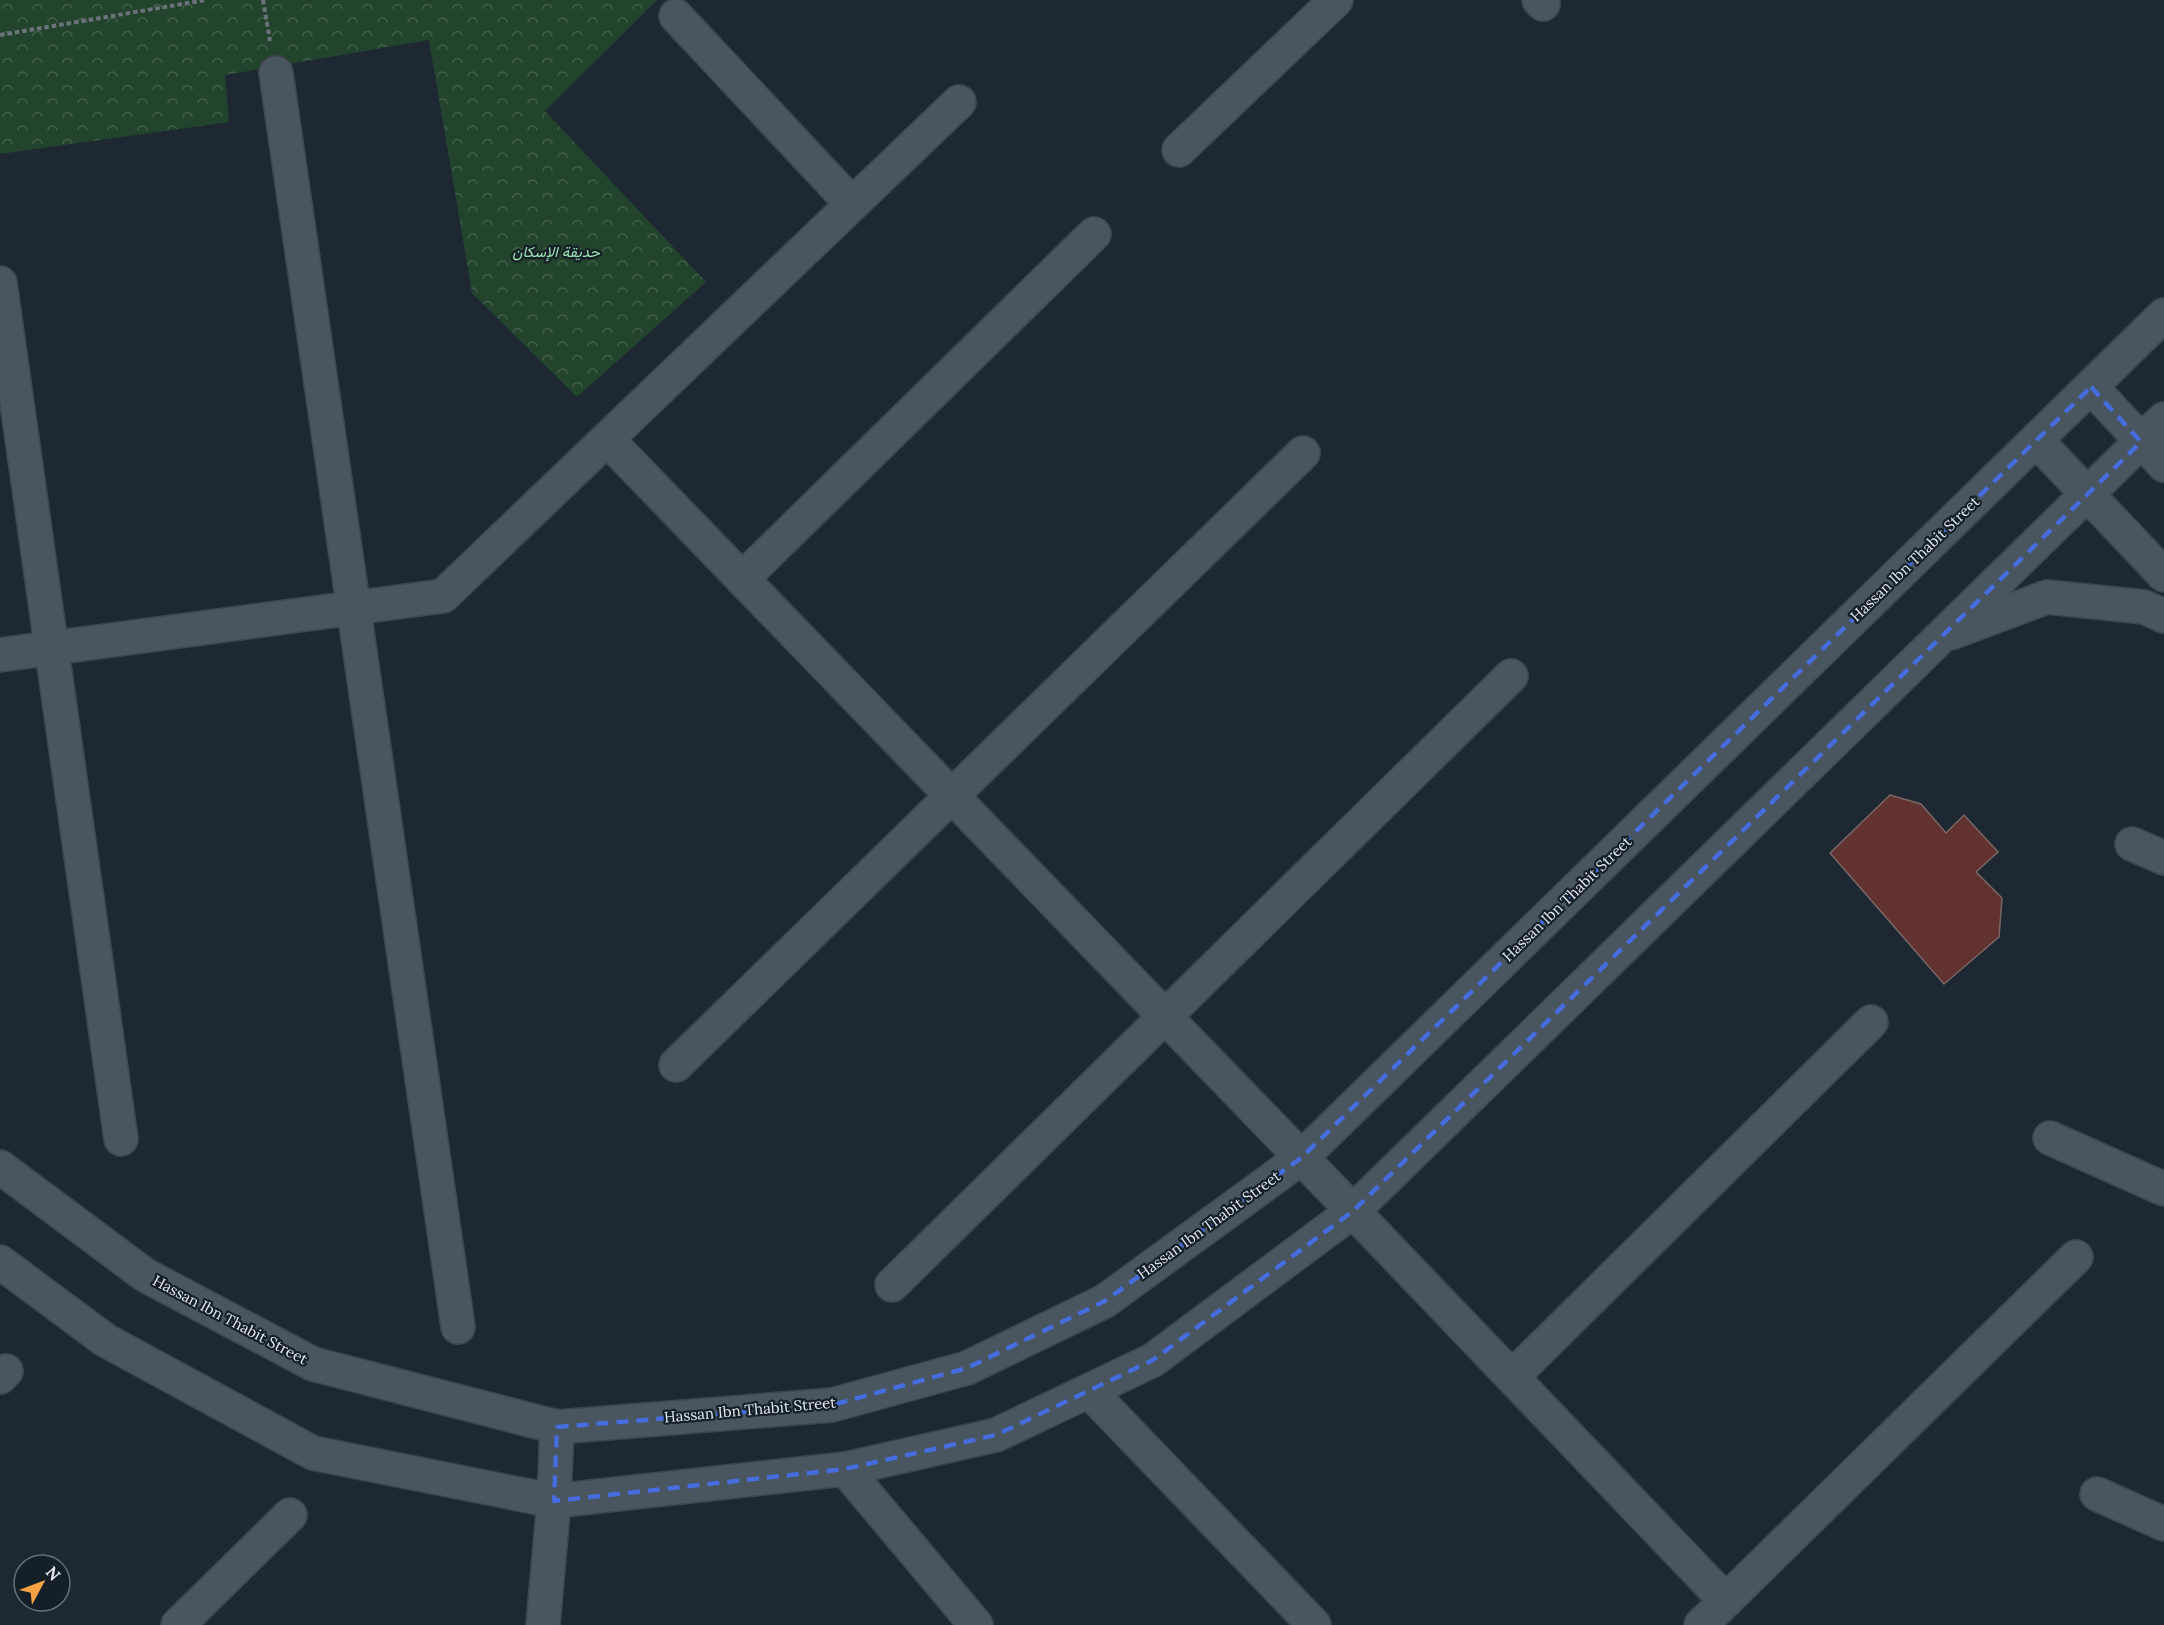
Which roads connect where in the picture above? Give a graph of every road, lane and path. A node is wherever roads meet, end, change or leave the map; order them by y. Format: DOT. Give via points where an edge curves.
graph roads {
  1 [pos="206,0"];
  2 [pos="1336,0"];
  3 [pos="676,16"];
  4 [pos="0,35"];
  5 [pos="276,73"];
  6 [pos="959,102"];
  7 [pos="1179,150"];
  8 [pos="852,204"];
  9 [pos="1094,234"];
  10 [pos="0,283"];
  11 [pos="2164,315"];
  12 [pos="2091,387"];
  13 [pos="2164,419"];
  14 [pos="607,439"];
  15 [pos="2037,441"];
  16 [pos="2141,442"];
  17 [pos="1303,453"];
  18 [pos="2164,465"];
  19 [pos="2086,493"];
  20 [pos="2164,575"];
  21 [pos="742,579"];
  22 [pos="354,608"];
  23 [pos="2164,616"];
  24 [pos="1941,636"];
  25 [pos="51,648"];
  26 [pos="0,655"];
  27 [pos="1511,676"];
  28 [pos="952,796"];
  29 [pos="2132,844"];
  30 [pos="2164,858"];
  31 [pos="1164,1017"];
  32 [pos="1871,1022"];
  33 [pos="676,1065"];
  34 [pos="2050,1138"];
  35 [pos="121,1139"];
  36 [pos="1300,1158"];
  37 [pos="0,1167"];
  38 [pos="2164,1189"];
  39 [pos="1353,1211"];
  40 [pos="2076,1257"];
  41 [pos="0,1262"];
  42 [pos="891,1285"];
  43 [pos="458,1327"];
  44 [pos="1512,1377"];
  45 [pos="1089,1391"];
  46 [pos="557,1427"];
  47 [pos="845,1469"];
  48 [pos="2097,1494"];
  49 [pos="554,1501"];
  50 [pos="290,1515"];
  51 [pos="2164,1524"];
  52 [pos="1725,1601"];
  53 [pos="178,1625"];
  54 [pos="543,1625"];
  55 [pos="976,1625"];
  56 [pos="1314,1625"];
  57 [pos="1701,1625"];
  1 -- 4 [label="path"];
  2 -- 7 [label="street"];
  3 -- 8 [label="street"];
  5 -- 22 [label="street"];
  6 -- 8 [label="street"];
  8 -- 14 [label="street"];
  9 -- 21 [label="street"];
  10 -- 25 [label="street"];
  11 -- 12 [label="street, Hassan Ibn Thabit Street"];
  12 -- 15 [label="street, Hassan Ibn Thabit Street"];
  12 -- 16 [label="street"];
  13 -- 16 [label="street"];
  14 -- 21 [label="street"];
  14 -- 22 [label="street" via="443,596"];
  15 -- 19 [label="street"];
  15 -- 36 [label="street, Hassan Ibn Thabit Street"];
  16 -- 18 [label="street"];
  16 -- 19 [label="street"];
  17 -- 28 [label="street"];
  19 -- 20 [label="street"];
  19 -- 24 [label="street"];
  21 -- 28 [label="street"];
  22 -- 25 [label="street"];
  22 -- 43 [label="street"];
  23 -- 24 [label="street" via="2144,607 2047,597"];
  24 -- 39 [label="street"];
  25 -- 26 [label="street"];
  25 -- 35 [label="street"];
  27 -- 31 [label="street"];
  28 -- 31 [label="street"];
  28 -- 33 [label="street"];
  29 -- 30 [label="street"];
  31 -- 36 [label="street"];
  31 -- 42 [label="street"];
  32 -- 44 [label="street"];
  34 -- 38 [label="street"];
  36 -- 39 [label="street"];
  36 -- 46 [label="street, Hassan Ibn Thabit Street" via="1105,1301 967,1368 832,1405"];
  37 -- 46 [label="street, Hassan Ibn Thabit Street" via="145,1275 313,1364"];
  39 -- 44 [label="street"];
  39 -- 45 [label="street" via="1154,1360"];
  40 -- 52 [label="street"];
  41 -- 49 [label="street" via="105,1340 313,1453"];
  44 -- 52 [label="street"];
  45 -- 47 [label="street" via="996,1435"];
  45 -- 56 [label="street"];
  46 -- 49 [label="street"];
  47 -- 49 [label="street"];
  47 -- 55 [label="street"];
  48 -- 51 [label="street"];
  49 -- 54 [label="street"];
  50 -- 53 [label="street"];
  52 -- 57 [label="street"];
}
